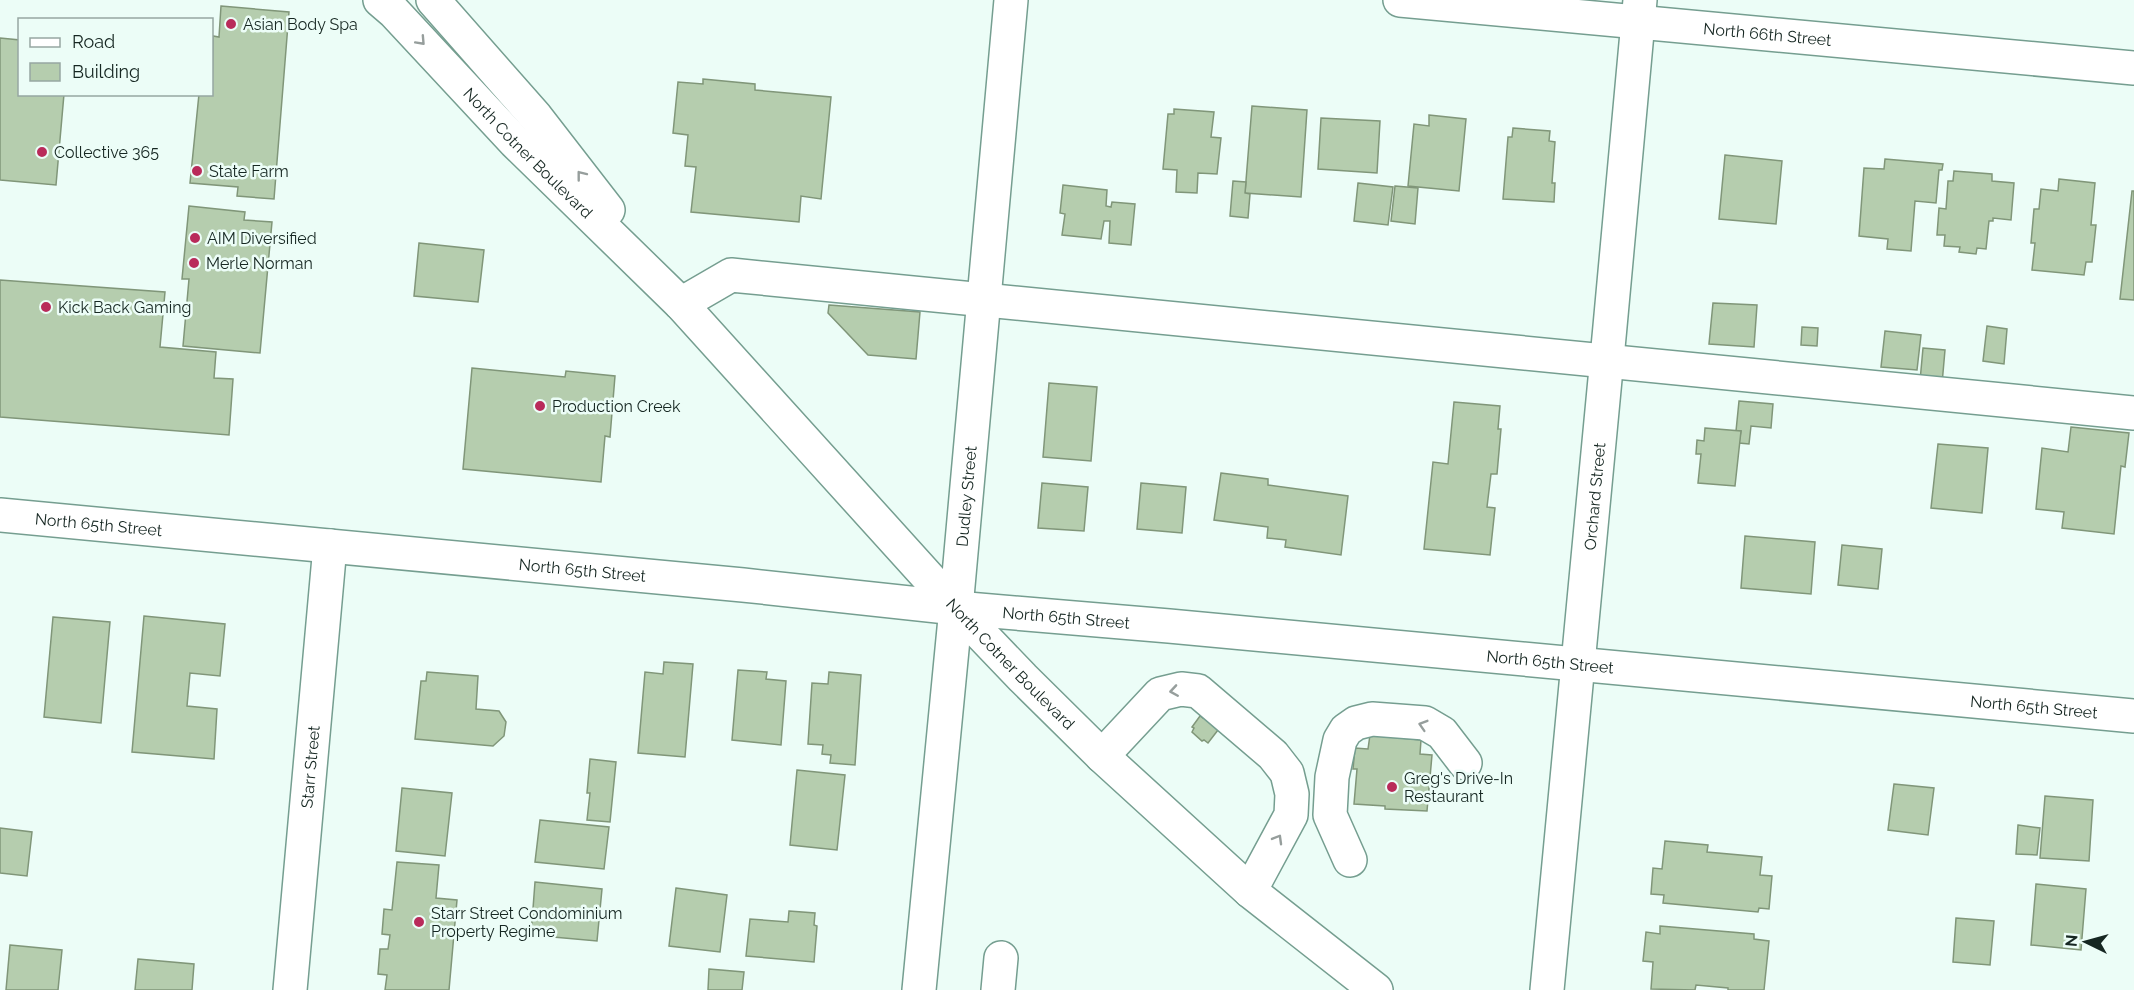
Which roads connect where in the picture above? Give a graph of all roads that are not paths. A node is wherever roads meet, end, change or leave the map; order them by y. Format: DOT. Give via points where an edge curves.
graph roads {
  1 [pos="433,0"];
  2 [pos="1011,0"];
  3 [pos="1400,0"];
  4 [pos="388,4"];
  5 [pos="1639,11"];
  6 [pos="2134,68"];
  7 [pos="983,299"];
  8 [pos="681,304"];
  9 [pos="1606,360"];
  10 [pos="2134,413"];
  11 [pos="0,514"];
  12 [pos="330,546"];
  13 [pos="956,608"];
  14 [pos="1578,664"];
  15 [pos="2134,716"];
  16 [pos="1102,756"];
  17 [pos="1465,763"];
  18 [pos="1350,860"];
  19 [pos="1250,891"];
  20 [pos="1001,958"];
  21 [pos="290,990"];
  22 [pos="919,990"];
  23 [pos="998,990"];
  24 [pos="1376,990"];
  25 [pos="1547,990"];
  8 -- 1 [label="street, North Cotner Boulevard, one-way" via="536,117"];
  2 -- 7 [label="street, Dudley Street"];
  3 -- 5 [label="street, North 66th Street"];
  4 -- 8 [label="street, North Cotner Boulevard, one-way" via="515,142"];
  5 -- 6 [label="street, North 66th Street"];
  5 -- 9 [label="street, Orchard Street"];
  7 -- 8 [label="street" via="731,275"];
  7 -- 9 [label="street"];
  7 -- 13 [label="street, Dudley Street"];
  8 -- 13 [label="street, North Cotner Boulevard"];
  9 -- 10 [label="street"];
  9 -- 14 [label="street, Orchard Street"];
  11 -- 12 [label="street, North 65th Street"];
  12 -- 13 [label="street, North 65th Street"];
  12 -- 21 [label="street, Starr Street"];
  13 -- 14 [label="street, North 65th Street"];
  13 -- 16 [label="street, North Cotner Boulevard"];
  13 -- 22 [label="street, Dudley Street"];
  14 -- 15 [label="street, North 65th Street"];
  14 -- 25 [label="street, Orchard Street"];
  16 -- 19 [label="street, North Cotner Boulevard"];
  19 -- 16 [label="street, one-way" via="1291,815 1287,773 1273,755 1198,691 1181,689 1160,694"];
  17 -- 18 [label="street, one-way" via="1442,733 1425,723 1372,719 1346,730 1332,777 1330,815"];
  19 -- 24 [label="street, North Cotner Boulevard"];
  20 -- 23 [label="street"];
}
